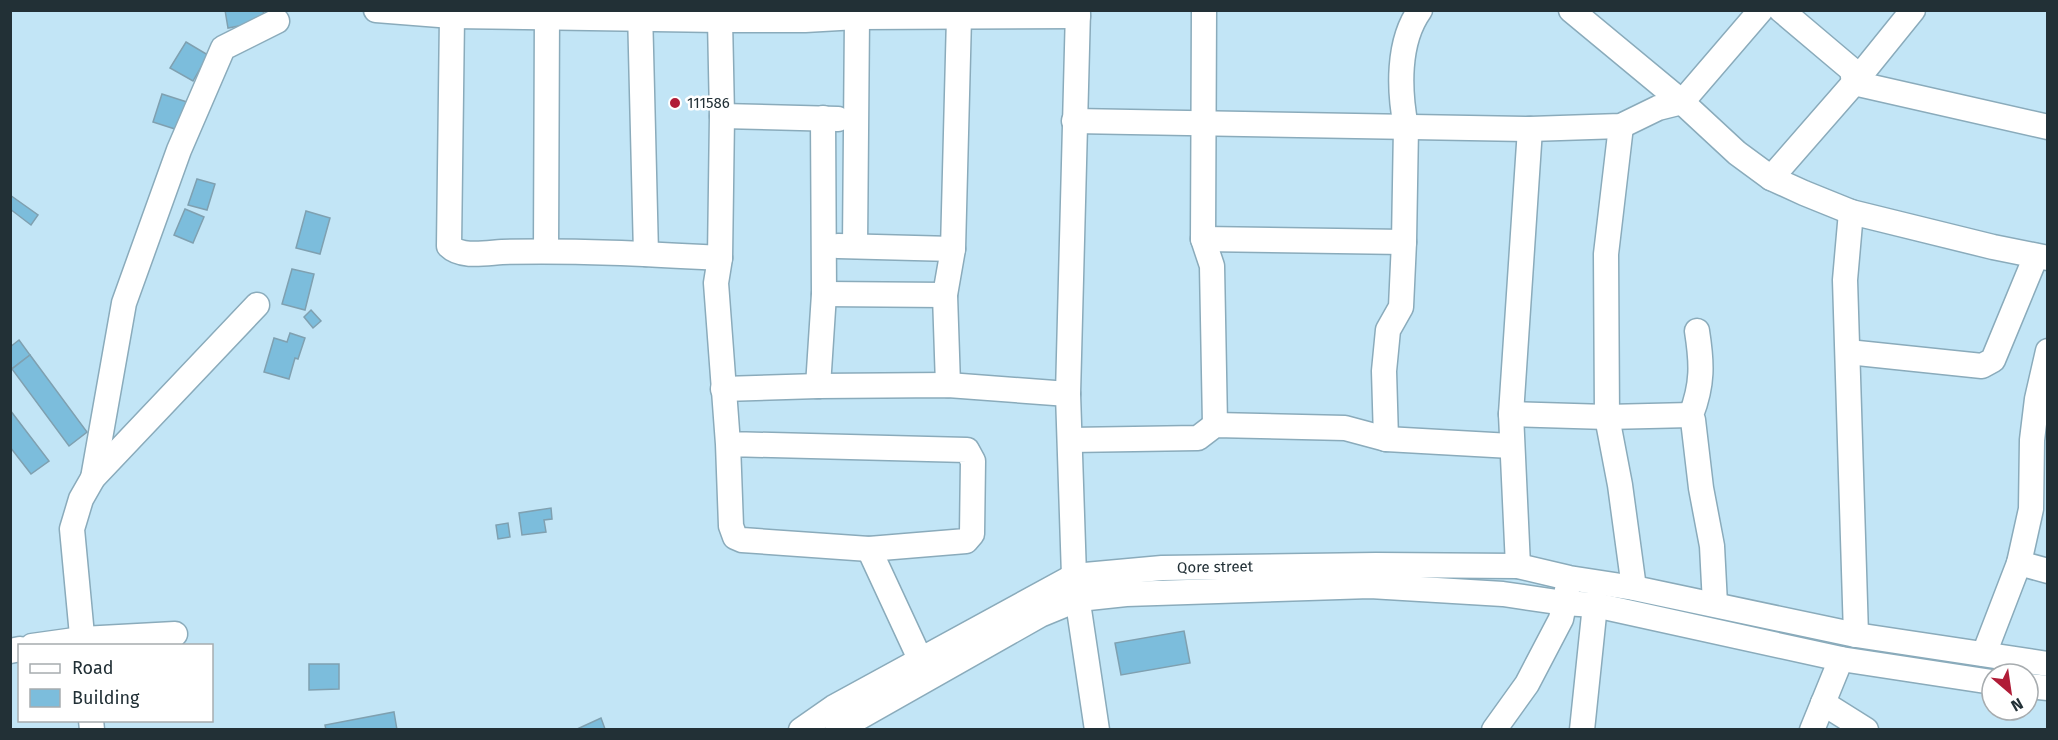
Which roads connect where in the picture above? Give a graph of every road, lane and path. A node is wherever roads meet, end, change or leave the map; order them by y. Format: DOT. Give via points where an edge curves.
graph roads {
  1 [pos="376,10"];
  2 [pos="1204,10"];
  3 [pos="1571,10"];
  4 [pos="1761,10"];
  5 [pos="1781,10"];
  6 [pos="1912,10"];
  7 [pos="1415,11"];
  8 [pos="1078,13"];
  9 [pos="547,14"];
  10 [pos="640,15"];
  11 [pos="805,15"];
  12 [pos="452,16"];
  13 [pos="857,17"];
  14 [pos="959,17"];
  15 [pos="720,20"];
  16 [pos="277,21"];
  17 [pos="1854,83"];
  18 [pos="1682,102"];
  19 [pos="722,116"];
  20 [pos="823,118"];
  21 [pos="855,120"];
  22 [pos="1074,121"];
  23 [pos="1204,122"];
  24 [pos="1621,126"];
  25 [pos="1406,127"];
  26 [pos="2048,127"];
  27 [pos="1530,129"];
  28 [pos="1771,178"];
  29 [pos="1851,212"];
  30 [pos="1203,239"];
  31 [pos="1404,242"];
  32 [pos="825,246"];
  33 [pos="855,246"];
  34 [pos="953,249"];
  35 [pos="546,251"];
  36 [pos="646,254"];
  37 [pos="2042,257"];
  38 [pos="720,258"];
  39 [pos="824,294"];
  40 [pos="945,295"];
  41 [pos="257,305"];
  42 [pos="1697,331"];
  43 [pos="2048,351"];
  44 [pos="1848,352"];
  45 [pos="948,385"];
  46 [pos="818,386"];
  47 [pos="723,389"];
  48 [pos="1068,394"];
  49 [pos="1511,414"];
  50 [pos="1690,415"];
  51 [pos="1607,417"];
  52 [pos="1215,425"];
  53 [pos="1386,439"];
  54 [pos="1070,440"];
  55 [pos="2040,440"];
  56 [pos="728,444"];
  57 [pos="1511,446"];
  58 [pos="93,478"];
  59 [pos="869,549"];
  60 [pos="2019,562"];
  61 [pos="1518,566"];
  62 [pos="2048,571"];
  63 [pos="1569,578"];
  64 [pos="1076,587"];
  65 [pos="1634,588"];
  66 [pos="1667,594"];
  67 [pos="1564,603"];
  68 [pos="1715,604"];
  69 [pos="1594,605"];
  70 [pos="1663,619"];
  71 [pos="175,634"];
  72 [pos="1856,636"];
  73 [pos="82,642"];
  74 [pos="49,644"];
  75 [pos="1984,654"];
  76 [pos="1841,658"];
  77 [pos="920,659"];
  78 [pos="2048,664"];
  79 [pos="1980,679"];
  80 [pos="1823,703"];
  81 [pos="1089,726"];
  82 [pos="801,729"];
  83 [pos="837,729"];
  84 [pos="1494,729"];
  85 [pos="1582,729"];
  86 [pos="1812,729"];
  87 [pos="1866,729"];
  1 -- 12 [label="street"];
  2 -- 23 [label="street"];
  3 -- 18 [label="street"];
  4 -- 18 [label="street"];
  5 -- 17 [label="street" via="1852,70"];
  6 -- 17 [label="street"];
  7 -- 25 [label="street" via="1406,40 1402,75"];
  8 -- 14 [label="street"];
  8 -- 22 [label="street"];
  9 -- 10 [label="street"];
  9 -- 12 [label="street"];
  9 -- 35 [label="street"];
  10 -- 15 [label="street"];
  10 -- 36 [label="street"];
  11 -- 13 [label="street"];
  11 -- 15 [label="street"];
  12 -- 35 [label="street" via="449,246 467,253"];
  13 -- 14 [label="street"];
  13 -- 21 [label="street"];
  14 -- 34 [label="street"];
  15 -- 19 [label="street"];
  16 -- 58 [label="street" via="223,48 179,150 124,303"];
  17 -- 26 [label="street"];
  17 -- 28 [label="street"];
  18 -- 24 [label="street" via="1658,108"];
  18 -- 28 [label="street" via="1737,153"];
  19 -- 20 [label="street"];
  19 -- 38 [label="street"];
  20 -- 21 [label="street"];
  20 -- 32 [label="street"];
  21 -- 33 [label="street"];
  22 -- 23 [label="street"];
  22 -- 48 [label="street"];
  23 -- 25 [label="street"];
  23 -- 30 [label="street"];
  24 -- 27 [label="street"];
  24 -- 51 [label="street" via="1606,254"];
  25 -- 27 [label="street"];
  25 -- 31 [label="street"];
  27 -- 49 [label="street"];
  28 -- 29 [label="street"];
  29 -- 37 [label="street"];
  29 -- 44 [label="street" via="1845,280"];
  30 -- 31 [label="street"];
  30 -- 52 [label="street" via="1212,266"];
  31 -- 53 [label="street" via="1401,307 1388,330 1384,371"];
  32 -- 33 [label="street"];
  32 -- 39 [label="street"];
  33 -- 34 [label="street"];
  34 -- 40 [label="street"];
  35 -- 36 [label="street"];
  36 -- 38 [label="street"];
  37 -- 44 [label="street" via="1993,360 1982,366"];
  38 -- 47 [label="street" via="717,283"];
  39 -- 40 [label="street"];
  39 -- 46 [label="street"];
  40 -- 45 [label="street"];
  41 -- 58 [label="street"];
  42 -- 50 [label="street" via="1702,373 1699,395"];
  43 -- 55 [label="street" via="2037,399"];
  44 -- 72 [label="street"];
  45 -- 46 [label="street"];
  45 -- 48 [label="street"];
  46 -- 47 [label="street"];
  47 -- 56 [label="street"];
  48 -- 54 [label="street"];
  49 -- 51 [label="street"];
  49 -- 57 [label="street"];
  50 -- 51 [label="street"];
  50 -- 68 [label="street" via="1694,420 1712,546"];
  51 -- 65 [label="street"];
  52 -- 53 [label="street" via="1345,428"];
  52 -- 54 [label="street" via="1198,438"];
  53 -- 57 [label="street"];
  54 -- 64 [label="street"];
  55 -- 60 [label="street"];
  56 -- 59 [label="street" via="731,526 735,537"];
  56 -- 59 [label="street" via="967,450 973,461 973,525 966,541"];
  57 -- 61 [label="street"];
  58 -- 73 [label="street" via="81,499 72,529"];
  59 -- 77 [label="street"];
  60 -- 62 [label="street"];
  60 -- 75 [label="street"];
  61 -- 63 [label="street, Qore street"];
  61 -- 64 [label="street, Qore street" via="1162,568"];
  63 -- 65 [label="street, Qore street"];
  63 -- 67 [label="street"];
  64 -- 67 [label="street, Qore street" via="1126,594 1370,586 1503,594"];
  64 -- 77 [label="street, Qore street"];
  64 -- 81 [label="street"];
  64 -- 83 [label="street, Qore street" via="1040,615"];
  65 -- 66 [label="street, Qore street"];
  66 -- 68 [label="street, Qore street"];
  66 -- 70 [label="street"];
  67 -- 69 [label="street, Qore street"];
  67 -- 84 [label="street" via="1561,619 1527,684"];
  68 -- 72 [label="street, Qore street"];
  69 -- 70 [label="street, Qore street"];
  69 -- 85 [label="street"];
  70 -- 76 [label="street, Qore street"];
  71 -- 73 [label="street"];
  72 -- 75 [label="street, Qore street"];
  73 -- 74 [label="street"];
  75 -- 78 [label="street, Qore street"];
  76 -- 79 [label="street, Qore street"];
  76 -- 80 [label="street"];
  77 -- 82 [label="street, Qore street"];
  80 -- 86 [label="street"];
  80 -- 87 [label="street"];
}
